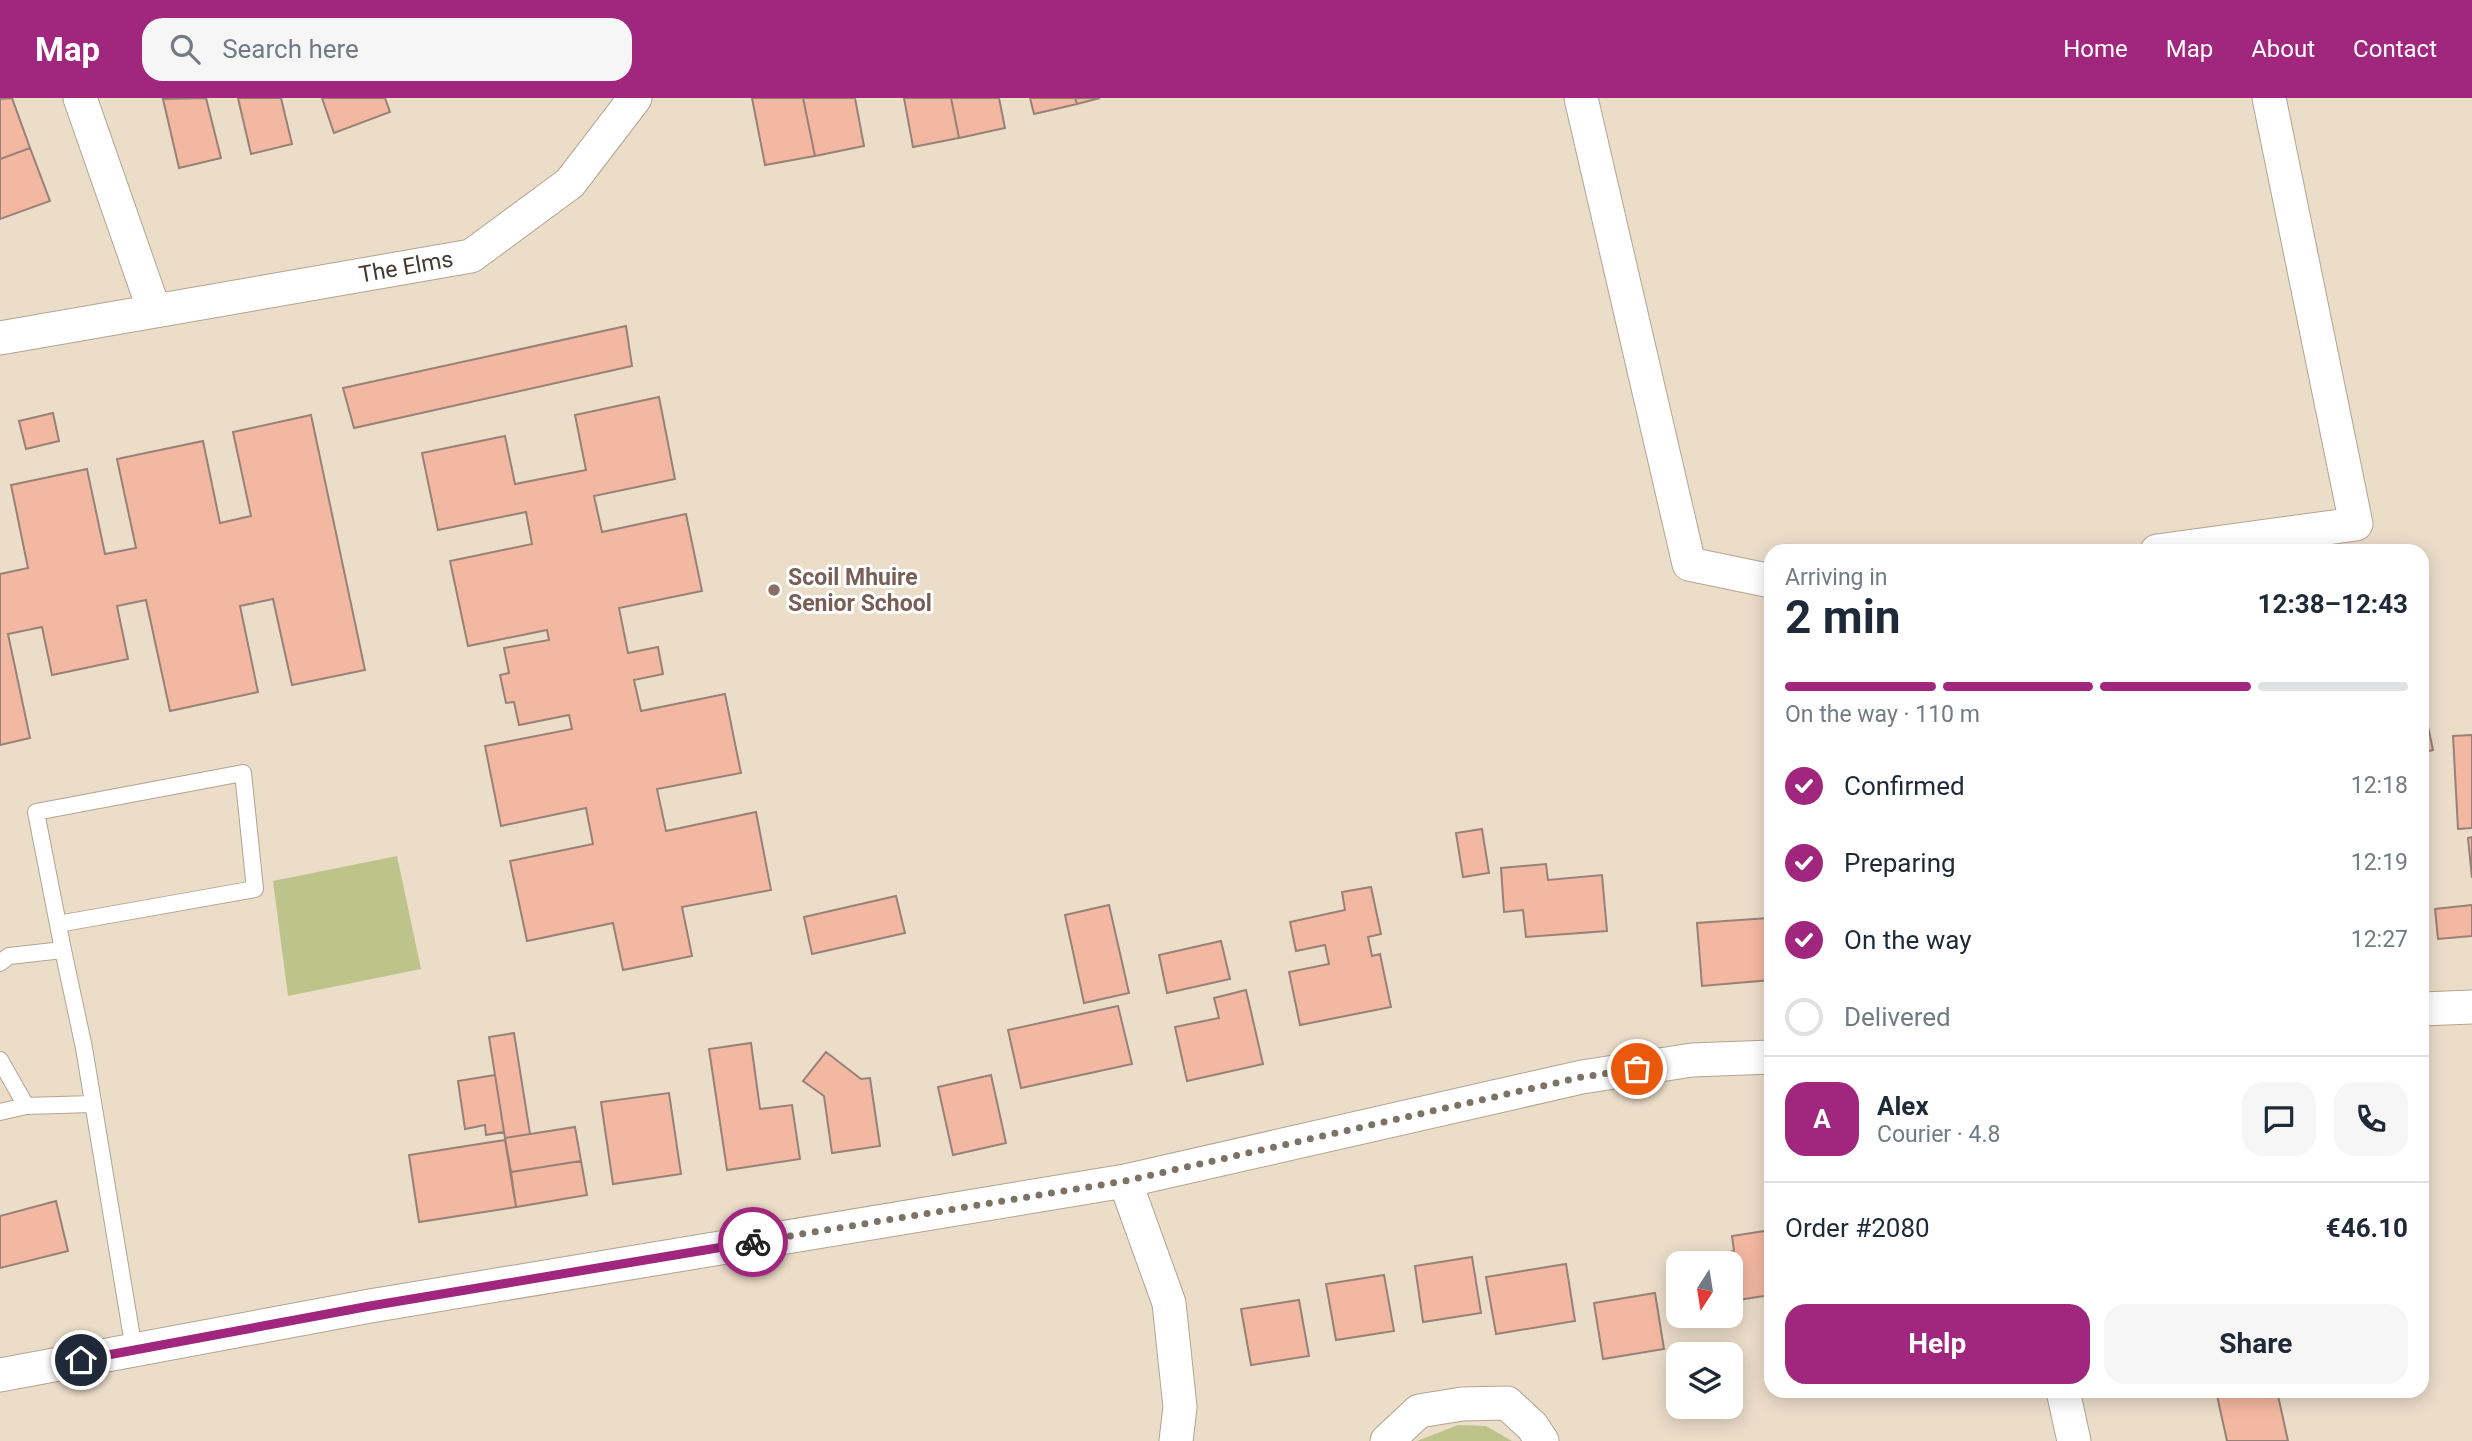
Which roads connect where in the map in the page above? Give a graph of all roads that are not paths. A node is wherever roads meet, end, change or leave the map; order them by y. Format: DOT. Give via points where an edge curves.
graph roads {
  1 [pos="80,98"];
  2 [pos="635,98"];
  3 [pos="1581,98"];
  4 [pos="2269,98"];
  5 [pos="155,310"];
  6 [pos="0,338"];
  7 [pos="2209,544"];
  8 [pos="1764,580"];
  9 [pos="58,924"];
  10 [pos="63,950"];
  11 [pos="0,963"];
  12 [pos="2472,1007"];
  13 [pos="2429,1009"];
  14 [pos="1764,1057"];
  15 [pos="0,1060"];
  16 [pos="92,1104"];
  17 [pos="26,1106"];
  18 [pos="0,1112"];
  19 [pos="1125,1181"];
  20 [pos="134,1350"];
  21 [pos="0,1375"];
  22 [pos="2065,1398"];
  23 [pos="1176,1441"];
  24 [pos="1387,1441"];
  25 [pos="1542,1441"];
  26 [pos="2074,1441"];
  1 -- 5 [label="street"];
  2 -- 5 [label="street, The Elms" via="570,183 471,256"];
  3 -- 8 [label="street" via="1689,564"];
  4 -- 7 [label="street" via="2356,524"];
  5 -- 6 [label="street, The Elms"];
  9 -- 9 [label="lane" via="36,812 243,773 255,889"];
  9 -- 10 [label="lane"];
  10 -- 11 [label="lane" via="9,956"];
  10 -- 16 [label="lane"];
  12 -- 13 [label="street"];
  14 -- 19 [label="street" via="1692,1060 1582,1077"];
  15 -- 17 [label="lane"];
  16 -- 17 [label="lane"];
  16 -- 20 [label="lane"];
  17 -- 18 [label="lane"];
  19 -- 20 [label="street" via="370,1306"];
  19 -- 23 [label="street" via="1169,1303 1180,1407"];
  20 -- 21 [label="street"];
  22 -- 26 [label="street"];
  24 -- 25 [label="street" via="1419,1411 1507,1403"];
}
